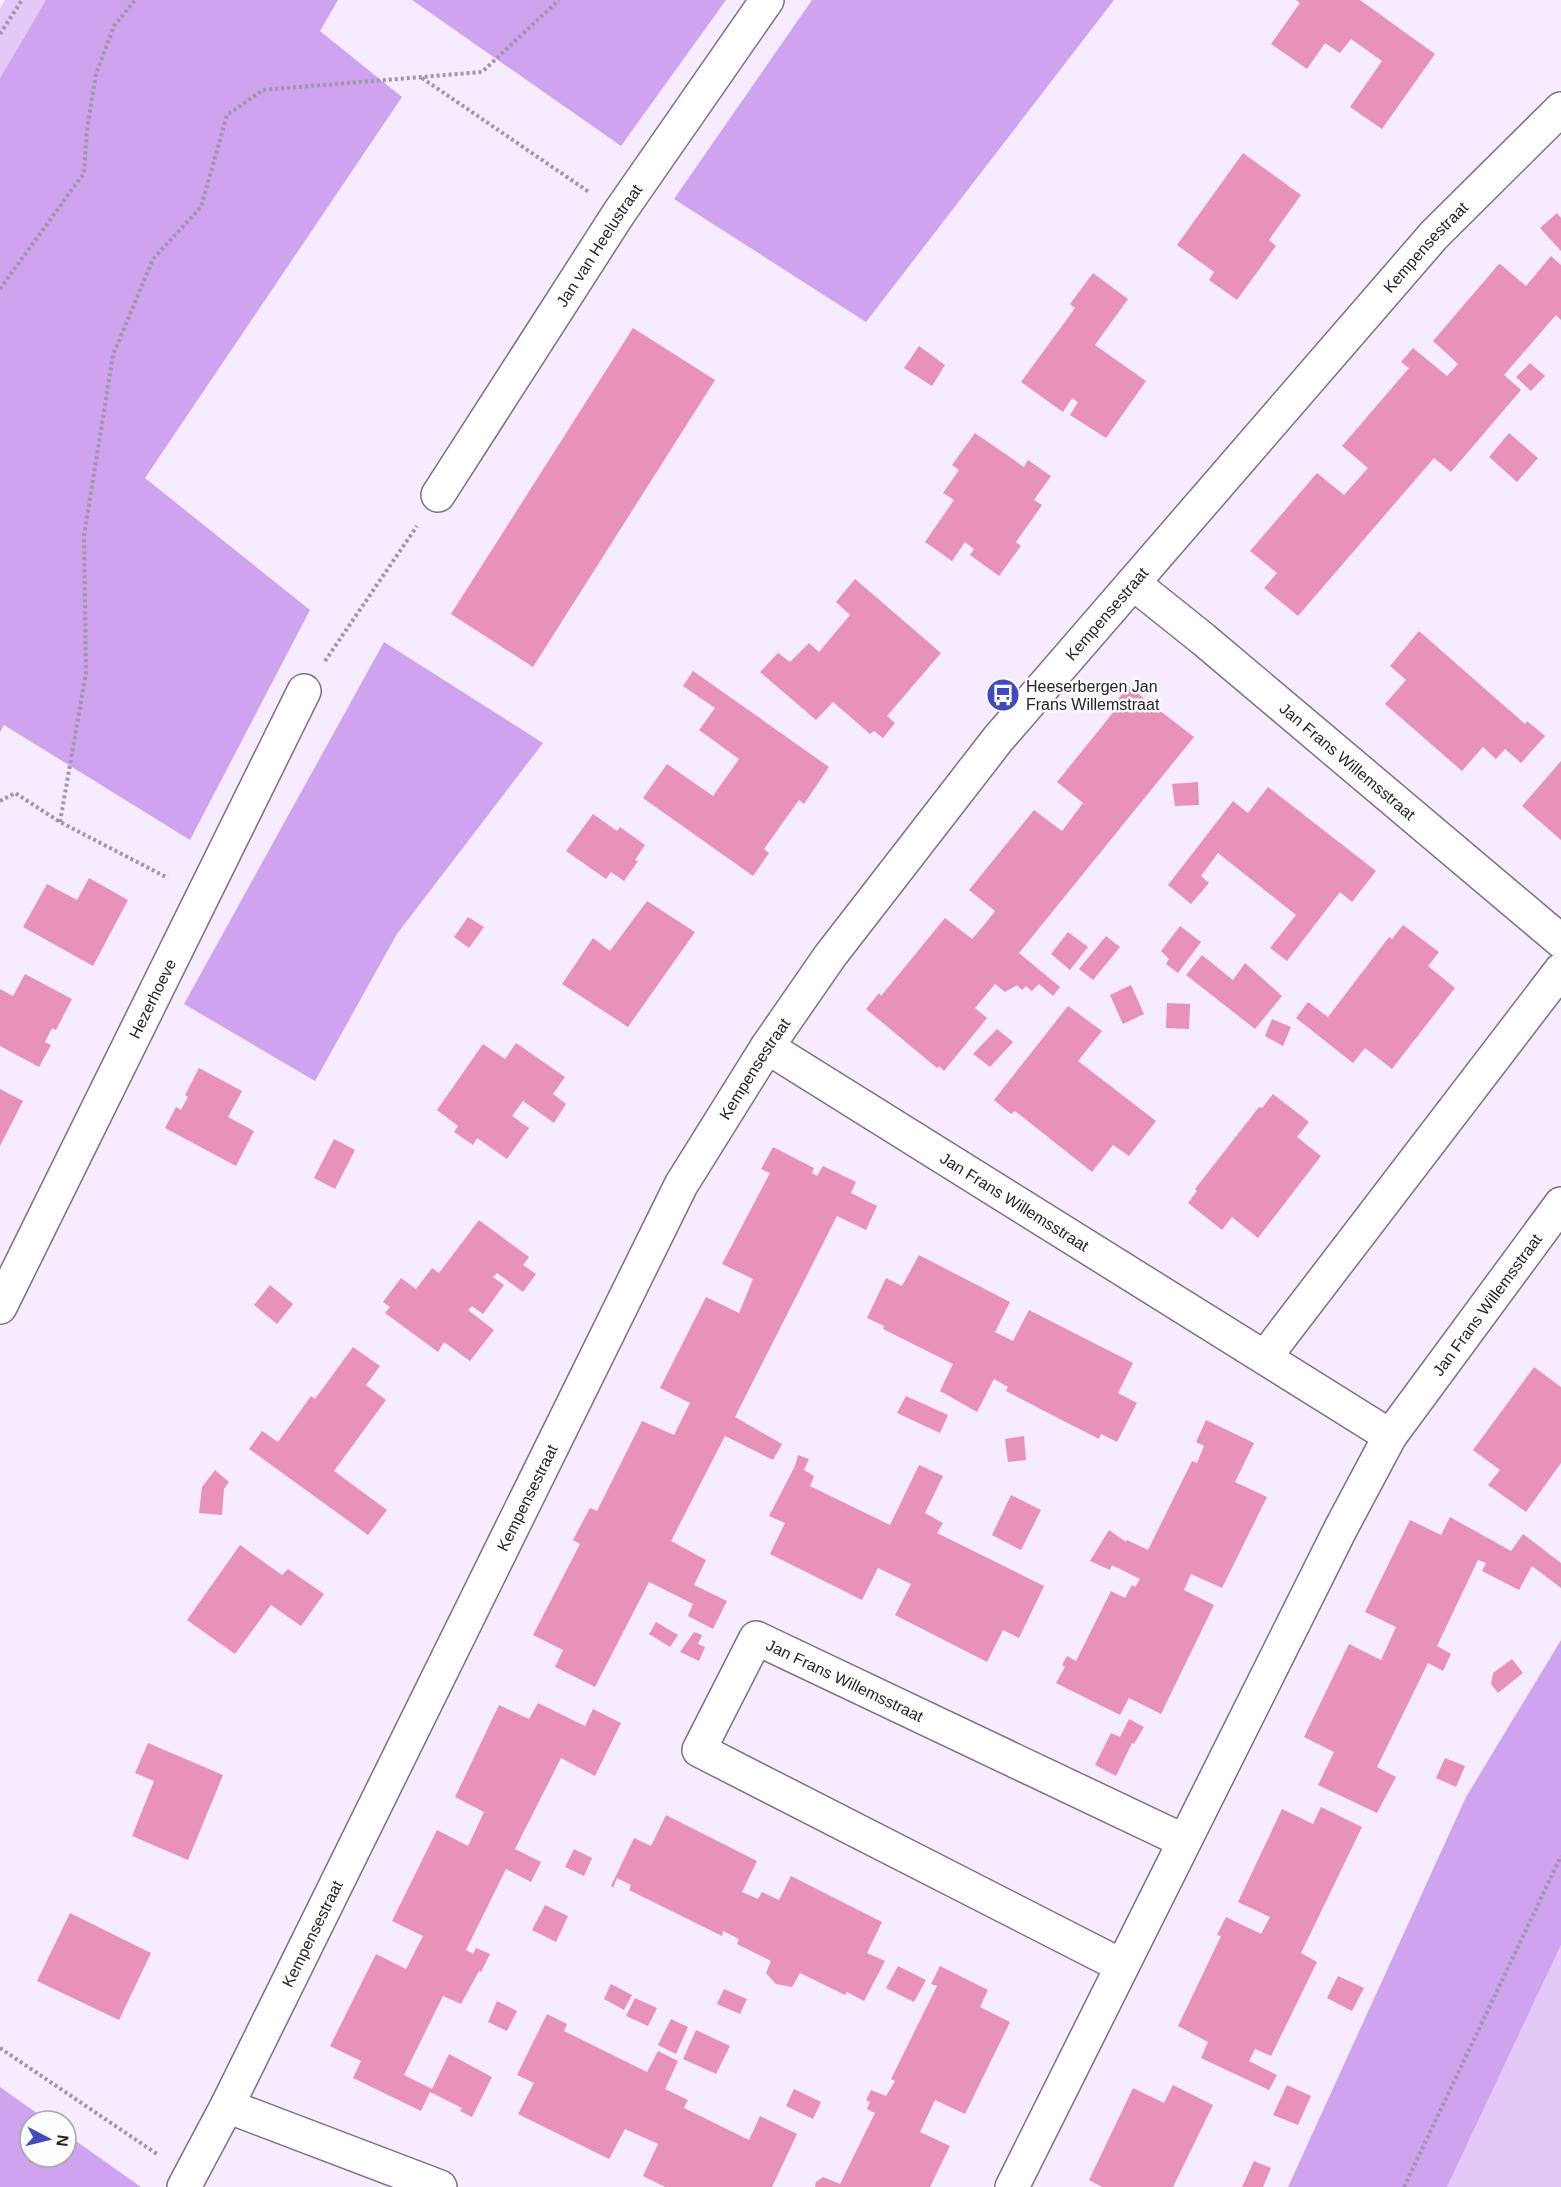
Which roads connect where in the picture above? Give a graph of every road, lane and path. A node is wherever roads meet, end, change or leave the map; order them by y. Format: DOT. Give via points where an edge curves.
graph roads {
  1 [pos="22,0"];
  2 [pos="135,0"];
  3 [pos="559,0"];
  4 [pos="767,0"];
  5 [pos="0,34"];
  6 [pos="421,77"];
  7 [pos="1561,109"];
  8 [pos="619,213"];
  9 [pos="0,289"];
  10 [pos="438,495"];
  11 [pos="1132,583"];
  12 [pos="304,691"];
  13 [pos="0,801"];
  14 [pos="60,822"];
  15 [pos="203,896"];
  16 [pos="1561,942"];
  17 [pos="1561,970"];
  18 [pos="767,1047"];
  19 [pos="1561,1204"];
  20 [pos="0,1307"];
  21 [pos="1265,1357"];
  22 [pos="1390,1436"];
  23 [pos="1184,1841"];
  24 [pos="1561,1856"];
  25 [pos="1122,1966"];
  26 [pos="0,2048"];
  27 [pos="227,2106"];
  28 [pos="187,2181"];
  29 [pos="440,2187"];
  30 [pos="1012,2187"];
  31 [pos="1404,2187"];
  1 -- 5 [label="path"];
  2 -- 9 [label="path" via="114,26 96,74 84,172"];
  3 -- 6 [label="path" via="482,72"];
  4 -- 8 [label="street, Jan van Heelustraat"];
  6 -- 8 [label="path"];
  6 -- 14 [label="path" via="263,90 227,115 201,207 153,259 111,367 84,536 86,673"];
  7 -- 11 [label="street, Kempensestraat" via="1434,235"];
  8 -- 10 [label="street, Jan van Heelustraat"];
  10 -- 12 [label="path"];
  11 -- 16 [label="street, Jan Frans Willemsstraat" via="1212,646"];
  11 -- 18 [label="street, Kempensestraat" via="998,739 830,956"];
  12 -- 15 [label="street, Hezerhoeve"];
  13 -- 14 [label="path" via="15,793"];
  14 -- 15 [label="path"];
  15 -- 20 [label="street, Hezerhoeve"];
  17 -- 21 [label="street"];
  18 -- 21 [label="street, Jan Frans Willemsstraat"];
  18 -- 27 [label="street, Kempensestraat" via="681,1185"];
  19 -- 22 [label="street, Jan Frans Willemsstraat"];
  21 -- 22 [label="street, Jan Frans Willemsstraat"];
  22 -- 23 [label="street, Jan Frans Willemsstraat"];
  23 -- 25 [label="street, Jan Frans Willemsstraat"];
  23 -- 25 [label="street, Jan Frans Willemsstraat" via="756,1638 699,1750"];
  24 -- 31 [label="path"];
  25 -- 30 [label="street, Jan Frans Willemsstraat"];
  26 -- 28 [label="path" via="169,2163"];
  27 -- 28 [label="street, Kempensestraat"];
  27 -- 29 [label="street"];
}
